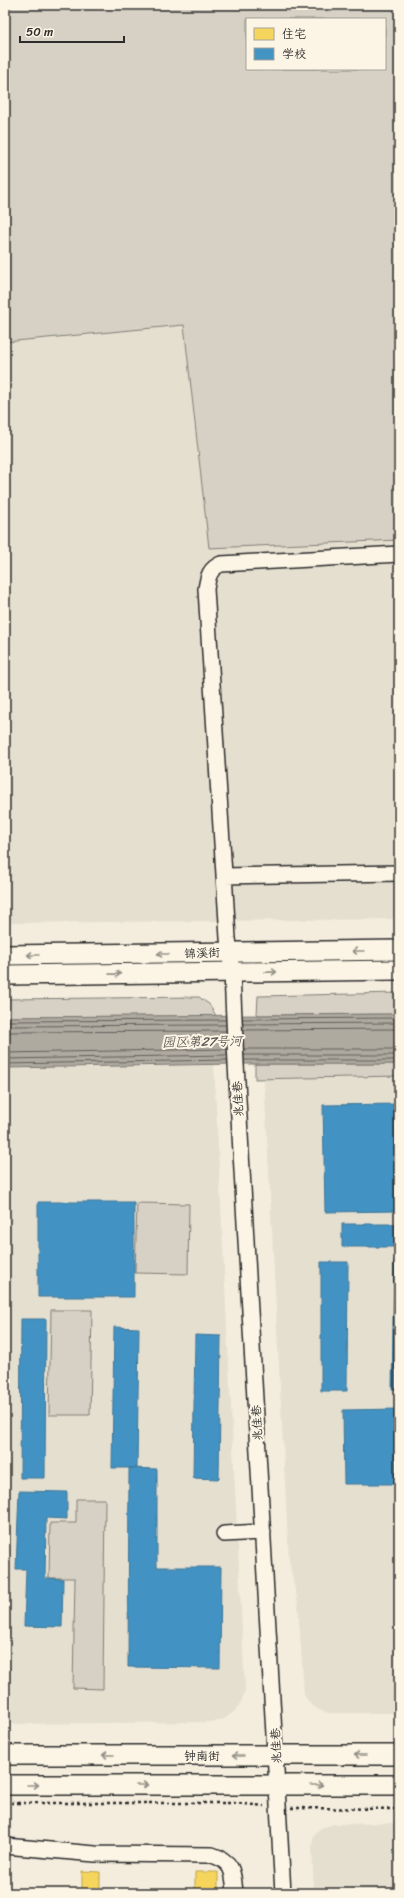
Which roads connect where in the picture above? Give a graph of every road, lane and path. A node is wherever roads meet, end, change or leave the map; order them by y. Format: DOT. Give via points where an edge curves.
graph roads {
  1 [pos="399,554"];
  2 [pos="399,873"];
  3 [pos="224,876"];
  4 [pos="399,950"];
  5 [pos="230,952"];
  6 [pos="5,955"];
  7 [pos="399,970"];
  8 [pos="232,972"];
  9 [pos="5,975"];
  10 [pos="263,1532"];
  11 [pos="224,1534"];
  12 [pos="5,1755"];
  13 [pos="399,1755"];
  14 [pos="277,1756"];
  15 [pos="5,1785"];
  16 [pos="278,1785"];
  17 [pos="399,1785"];
  18 [pos="5,1803"];
  19 [pos="279,1807"];
  20 [pos="399,1809"];
  21 [pos="5,1846"];
  22 [pos="234,1893"];
  23 [pos="283,1893"];
  1 -- 3 [label="street, 兆佳巷" via="221,564 213,567 208,574 206,589"];
  2 -- 3 [label="street"];
  3 -- 5 [label="street, 兆佳巷"];
  4 -- 5 [label="main road, 锦溪街, one-way"];
  5 -- 6 [label="main road, 锦溪街, one-way"];
  5 -- 8 [label="street, 兆佳巷"];
  8 -- 7 [label="main road, 锦溪街, one-way"];
  9 -- 8 [label="main road, 锦溪街, one-way"];
  8 -- 10 [label="street, 兆佳巷"];
  10 -- 11 [label="street"];
  10 -- 14 [label="street, 兆佳巷"];
  14 -- 12 [label="main road, 钟南街, one-way"];
  13 -- 14 [label="main road, 钟南街, one-way"];
  14 -- 16 [label="street, 兆佳巷"];
  15 -- 16 [label="main road, one-way"];
  16 -- 17 [label="main road, one-way"];
  16 -- 19 [label="street, 兆佳巷"];
  18 -- 19 [label="path" via="234,1803"];
  19 -- 20 [label="path" via="311,1810"];
  19 -- 23 [label="street, 兆佳巷"];
  21 -- 22 [label="street" via="95,1854 212,1855 222,1858 229,1864 233,1875"];
}
